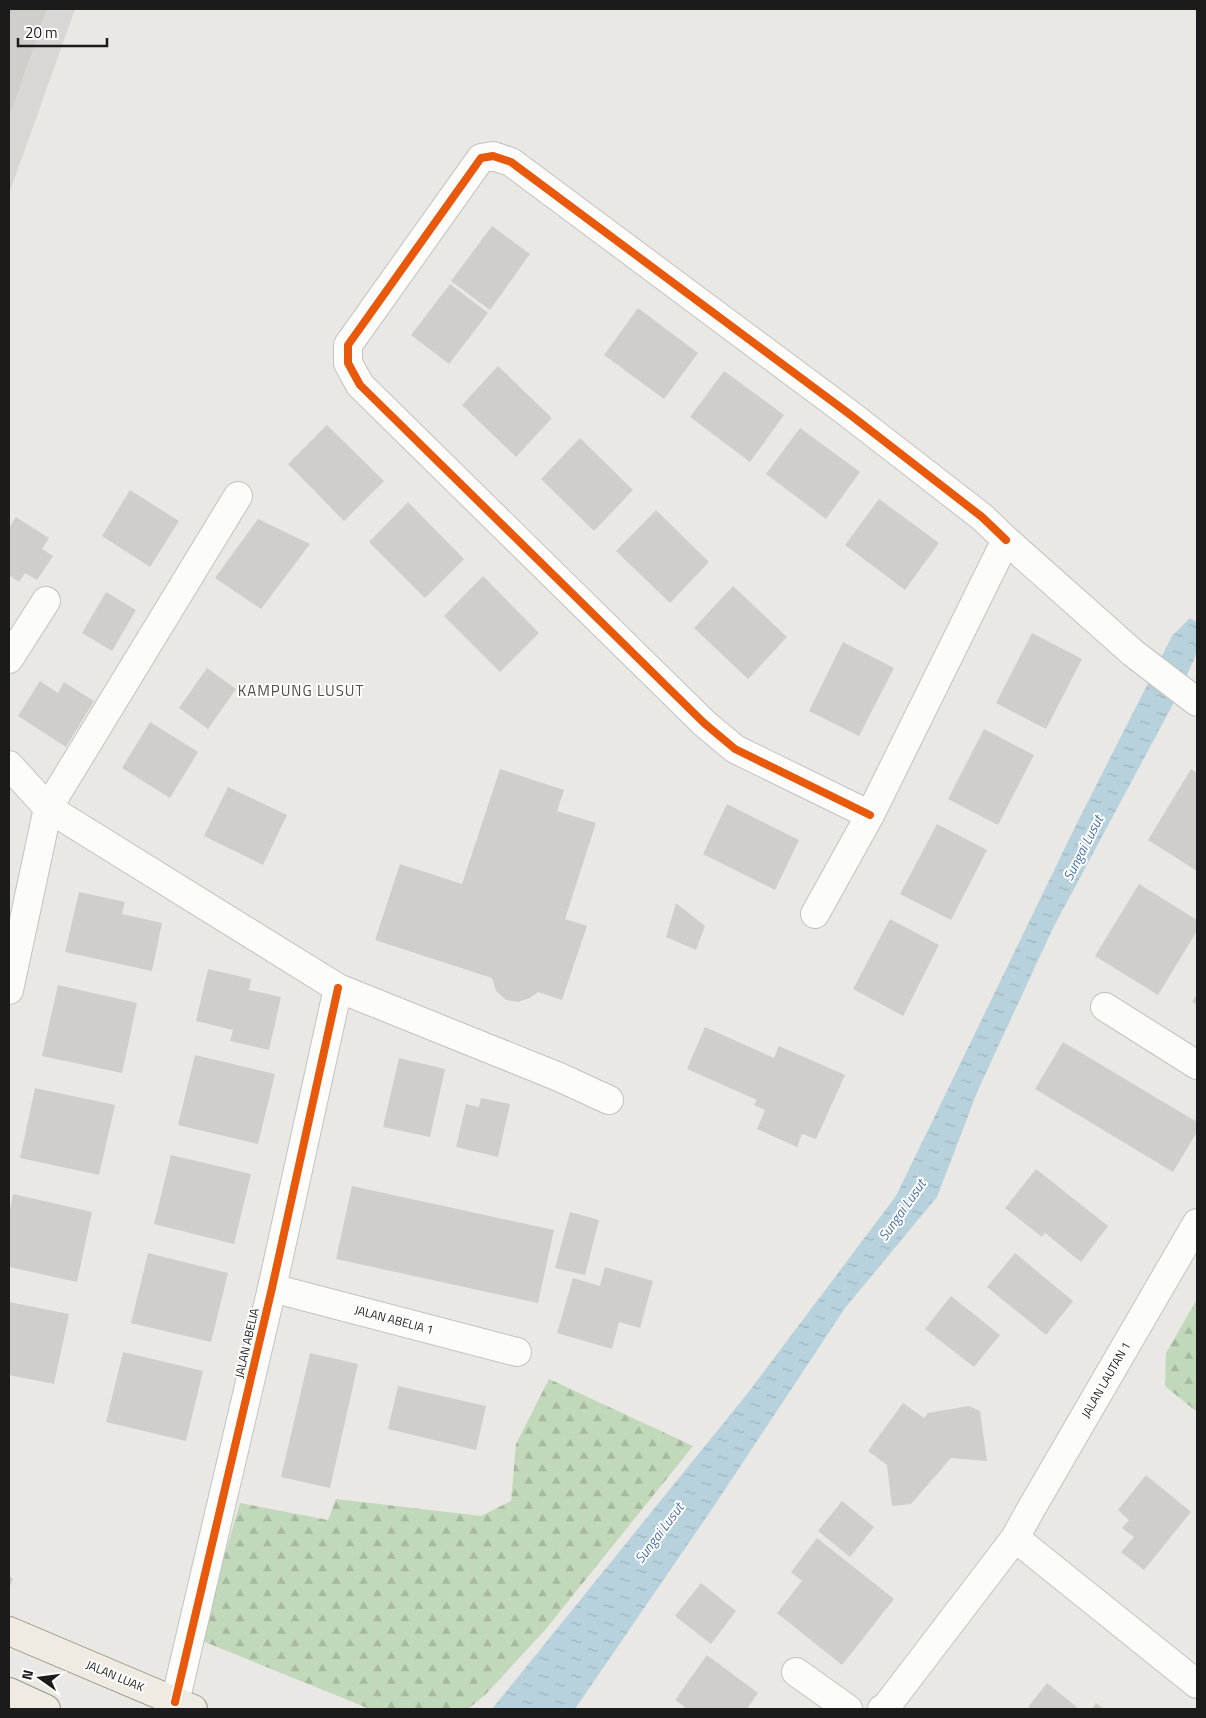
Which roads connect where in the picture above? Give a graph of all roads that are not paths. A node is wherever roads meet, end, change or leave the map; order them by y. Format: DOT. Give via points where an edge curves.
graph roads {
  1 [pos="238,496"];
  2 [pos="1006,540"];
  3 [pos="46,601"];
  4 [pos="9,659"];
  5 [pos="1193,698"];
  6 [pos="9,766"];
  7 [pos="48,808"];
  8 [pos="870,815"];
  9 [pos="815,914"];
  10 [pos="338,988"];
  11 [pos="9,990"];
  12 [pos="1105,1007"];
  13 [pos="1197,1065"];
  14 [pos="609,1100"];
  15 [pos="1197,1223"];
  16 [pos="272,1288"];
  17 [pos="517,1352"];
  18 [pos="1015,1538"];
  19 [pos="9,1631"];
  20 [pos="796,1672"];
  21 [pos="1197,1684"];
  22 [pos="9,1692"];
  23 [pos="184,1705"];
  24 [pos="46,1709"];
  25 [pos="848,1709"];
  26 [pos="882,1709"];
  1 -- 7 [label="street"];
  2 -- 5 [label="street" via="1133,654"];
  2 -- 8 [label="street"];
  2 -- 8 [label="street" via="982,516 840,407 511,162 493,156 481,158 348,345 348,363 360,385 704,723 735,749"];
  3 -- 4 [label="street"];
  6 -- 7 [label="street"];
  7 -- 10 [label="street"];
  7 -- 11 [label="street"];
  8 -- 9 [label="street"];
  10 -- 14 [label="street"];
  10 -- 16 [label="street, JALAN ABELIA"];
  12 -- 13 [label="street"];
  15 -- 18 [label="street, JALAN LAUTAN 1"];
  16 -- 17 [label="street, JALAN ABELIA 1"];
  16 -- 23 [label="street, JALAN ABELIA"];
  18 -- 21 [label="street"];
  18 -- 26 [label="street, JALAN LAUTAN 1"];
  19 -- 23 [label="main road, JALAN LUAK"];
  20 -- 25 [label="street"];
  22 -- 24 [label="main road"];
}
